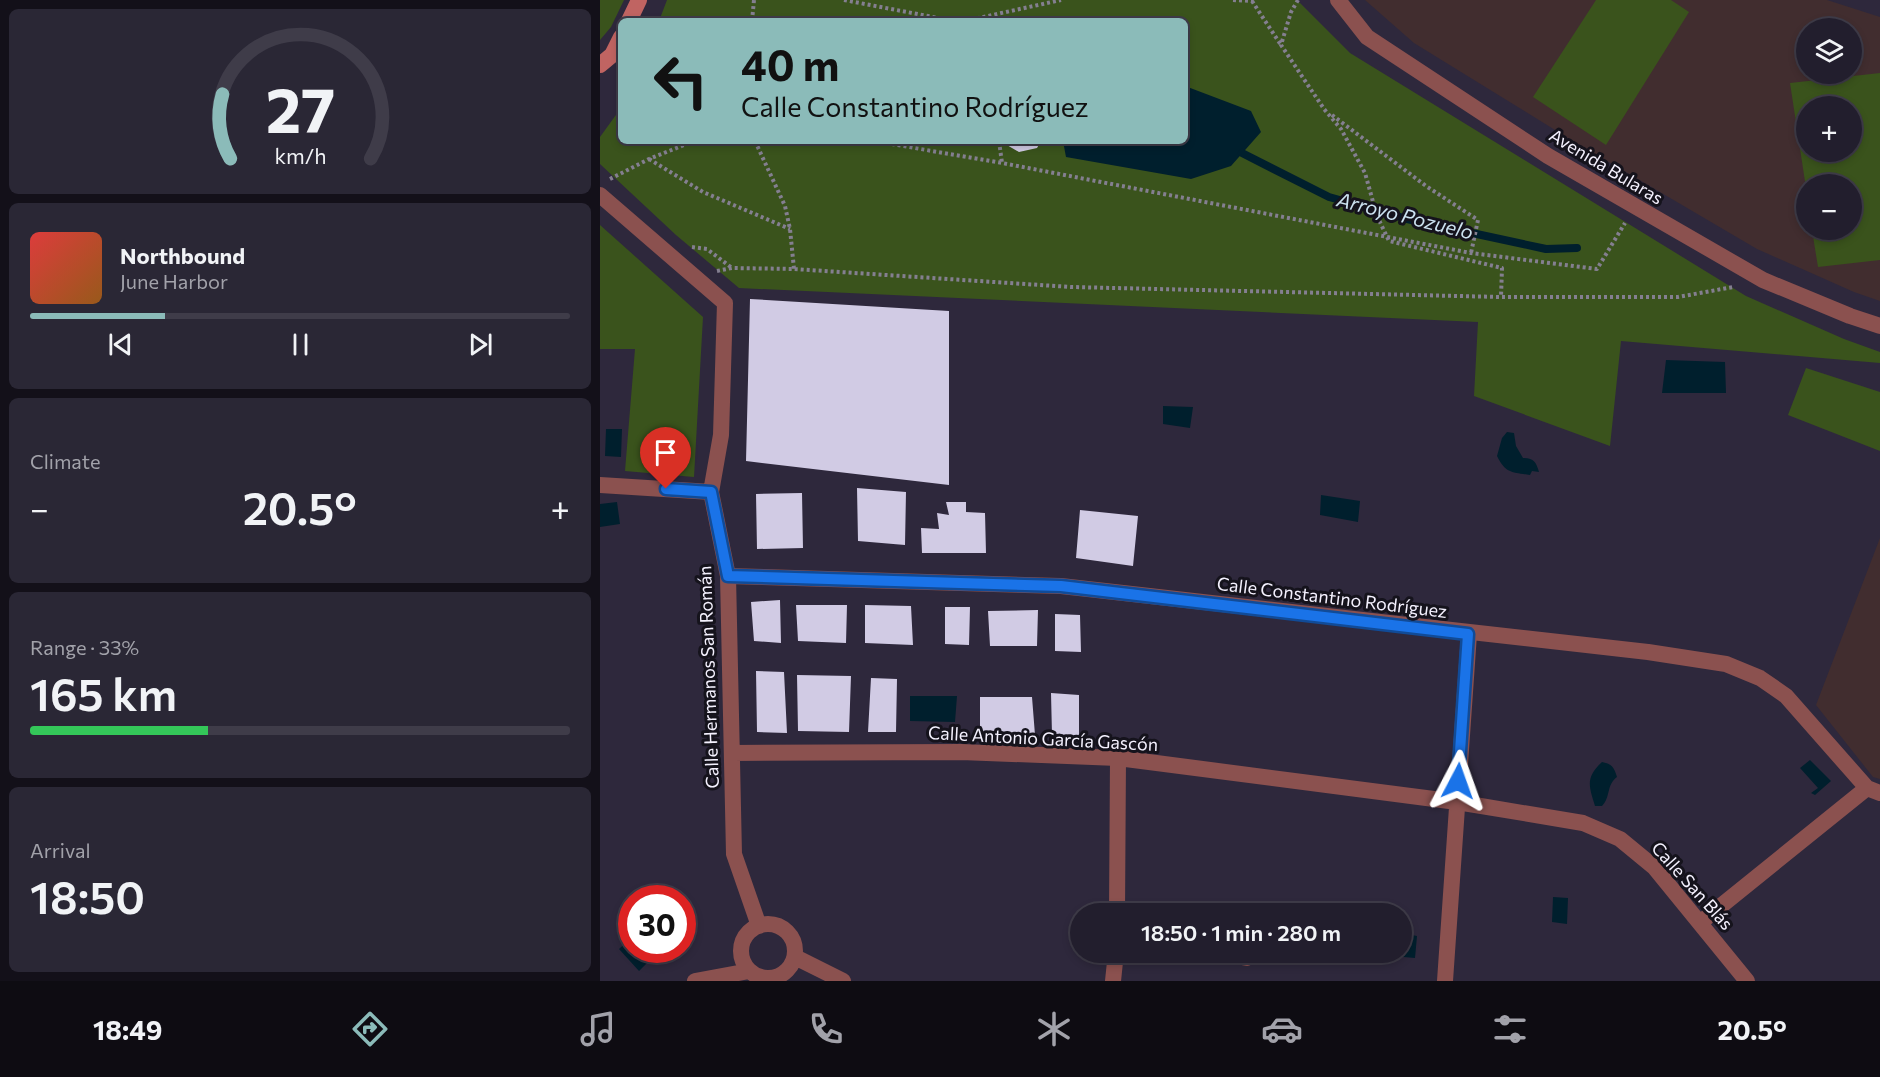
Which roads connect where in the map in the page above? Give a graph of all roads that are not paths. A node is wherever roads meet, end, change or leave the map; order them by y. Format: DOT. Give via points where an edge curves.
graph roads {
  1 [pos="639,0"];
  2 [pos="1338,0"];
  3 [pos="630,18"];
  4 [pos="618,42"];
  5 [pos="606,60"];
  6 [pos="600,74"];
  7 [pos="603,188"];
  8 [pos="1880,326"];
  9 [pos="600,485"];
  10 [pos="711,492"];
  11 [pos="728,576"];
  12 [pos="1468,634"];
  13 [pos="732,753"];
  14 [pos="1118,758"];
  15 [pos="1874,791"];
  16 [pos="1457,802"];
  17 [pos="1117,903"];
  18 [pos="1701,922"];
  19 [pos="759,926"];
  20 [pos="795,957"];
  21 [pos="1115,963"];
  22 [pos="749,971"];
  23 [pos="695,981"];
  24 [pos="843,981"];
  25 [pos="1113,981"];
  26 [pos="1445,981"];
  27 [pos="1747,981"];
  1 -- 3 [label="main road"];
  2 -- 8 [label="street, Avenida Bularas" via="1367,37 1529,143 1763,280"];
  4 -- 5 [label="main road"];
  5 -- 6 [label="main road"];
  7 -- 10 [label="street, Calle Hermanos San Román" via="725,303 721,435"];
  9 -- 10 [label="street"];
  10 -- 11 [label="street, Calle Hermanos San Román"];
  11 -- 12 [label="street, Calle Constantino Rodríguez" via="1061,586"];
  11 -- 13 [label="street, Calle Hermanos San Román"];
  12 -- 15 [label="street, Calle Constantino Rodríguez" via="1726,664 1760,678 1786,696"];
  12 -- 16 [label="street"];
  13 -- 14 [label="street, Calle Antonio García Gascón" via="961,752"];
  13 -- 19 [label="street, Calle Hermanos San Román" via="734,854"];
  14 -- 16 [label="street, Calle Antonio García Gascón"];
  14 -- 17 [label="street"];
  15 -- 18 [label="street"];
  16 -- 18 [label="street, Calle San Blás" via="1583,823 1620,839 1654,867"];
  16 -- 26 [label="street"];
  18 -- 27 [label="street, Calle San Blás"];
  19 -- 20 [label="street" via="783,928 794,941"];
  19 -- 22 [label="street" via="744,937 741,945"];
  20 -- 22 [label="street" via="787,972 772,979"];
  20 -- 24 [label="street"];
  21 -- 25 [label="street"];
  22 -- 23 [label="street"];
}
